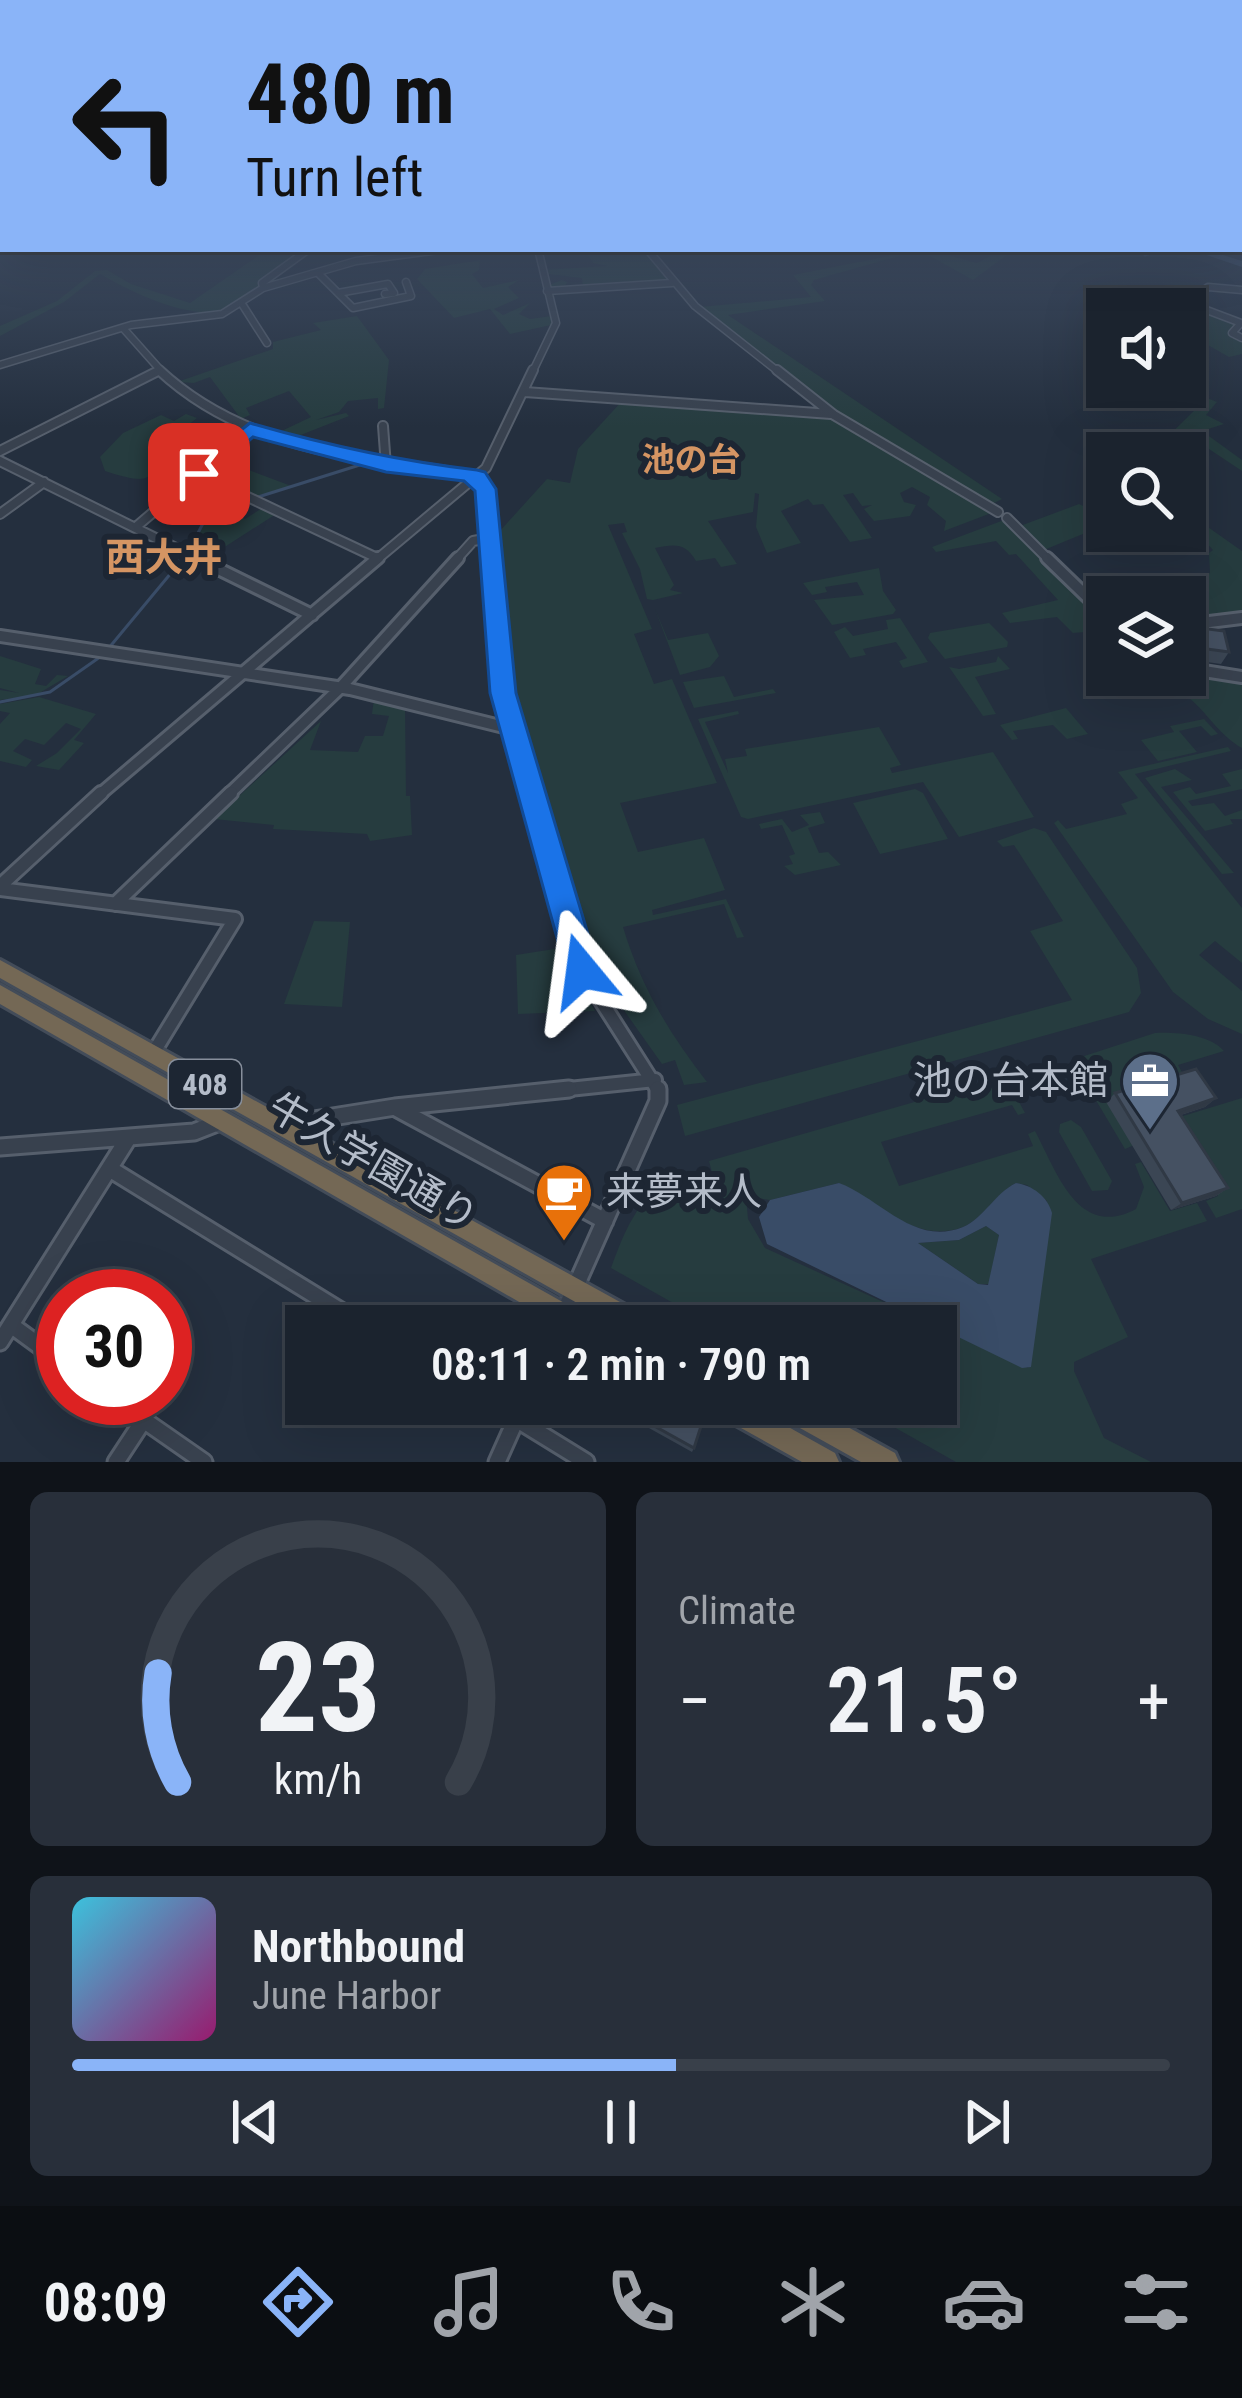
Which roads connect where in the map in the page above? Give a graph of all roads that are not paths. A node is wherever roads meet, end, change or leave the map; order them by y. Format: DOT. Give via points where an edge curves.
graph roads {
  1 [pos="261,290"];
  2 [pos="335,290"];
  3 [pos="353,290"];
  4 [pos="392,290"];
  5 [pos="409,290"];
  6 [pos="559,290"];
  7 [pos="679,290"];
  8 [pos="1204,290"];
  9 [pos="547,291"];
  10 [pos="338,293"];
  11 [pos="346,302"];
  12 [pos="242,304"];
  13 [pos="123,328"];
  14 [pos="1242,338"];
  15 [pos="267,343"];
  16 [pos="0,364"];
  17 [pos="158,371"];
  18 [pos="525,392"];
  19 [pos="834,415"];
  20 [pos="383,426"];
  21 [pos="250,429"];
  22 [pos="0,451"];
  23 [pos="0,461"];
  24 [pos="386,466"];
  25 [pos="199,474"];
  26 [pos="476,478"];
  27 [pos="44,482"];
  28 [pos="0,514"];
  29 [pos="137,526"];
  30 [pos="490,538"];
  31 [pos="377,558"];
  32 [pos="1086,596"];
  33 [pos="312,615"];
  34 [pos="1242,618"];
  35 [pos="1206,622"];
  36 [pos="0,636"];
  37 [pos="1206,671"];
  38 [pos="239,675"];
  39 [pos="1242,677"];
  40 [pos="340,688"];
  41 [pos="512,728"];
  42 [pos="0,887"];
  43 [pos="115,904"];
  44 [pos="0,968"];
  45 [pos="0,994"];
  46 [pos="152,1055"];
  47 [pos="656,1080"];
  48 [pos="395,1108"];
  49 [pos="222,1121"];
  50 [pos="279,1125"];
  51 [pos="127,1140"];
  52 [pos="0,1147"];
  53 [pos="110,1169"];
  54 [pos="604,1220"];
  55 [pos="575,1289"];
  56 [pos="331,1305"];
  57 [pos="539,1305"];
  58 [pos="572,1305"];
  59 [pos="604,1305"];
  60 [pos="11,1325"];
  61 [pos="0,1342"];
  62 [pos="36,1343"];
  63 [pos="140,1425"];
  64 [pos="150,1425"];
  65 [pos="513,1425"];
  66 [pos="537,1425"];
  67 [pos="760,1425"];
  68 [pos="820,1425"];
  69 [pos="116,1462"];
  70 [pos="204,1462"];
  71 [pos="497,1462"];
  72 [pos="586,1462"];
  73 [pos="826,1462"];
  74 [pos="886,1462"];
  1 -- 12 [label="street"];
  2 -- 10 [label="street"];
  3 -- 10 [label="street"];
  4 -- 11 [label="street"];
  5 -- 11 [label="street" via="411,296 352,308"];
  6 -- 9 [label="street"];
  7 -- 19 [label="street"];
  8 -- 14 [label="street" via="1188,304 1241,323 1232,333"];
  9 -- 18 [label="street" via="556,323"];
  10 -- 11 [label="street"];
  12 -- 13 [label="street" via="194,321"];
  12 -- 15 [label="street"];
  13 -- 16 [label="street"];
  13 -- 17 [label="street"];
  17 -- 21 [label="street" via="198,404"];
  17 -- 22 [label="street"];
  18 -- 19 [label="street"];
  18 -- 26 [label="street"];
  19 -- 32 [label="street" via="1003,515"];
  20 -- 24 [label="street"];
  21 -- 24 [label="street"];
  21 -- 25 [label="street"];
  23 -- 27 [label="street"];
  24 -- 26 [label="street"];
  25 -- 29 [label="street"];
  25 -- 31 [label="street"];
  26 -- 30 [label="street" via="485,489"];
  26 -- 31 [label="street"];
  27 -- 28 [label="street"];
  27 -- 29 [label="street"];
  29 -- 33 [label="street"];
  30 -- 40 [label="street" via="473,541"];
  30 -- 41 [label="street"];
  31 -- 33 [label="street"];
  33 -- 38 [label="street"];
  34 -- 35 [label="street"];
  36 -- 38 [label="street"];
  37 -- 39 [label="street"];
  38 -- 40 [label="street"];
  38 -- 42 [label="street"];
  40 -- 41 [label="street"];
  40 -- 43 [label="street"];
  41 -- 47 [label="street" via="582,971"];
  42 -- 43 [label="street"];
  43 -- 46 [label="street" via="235,919"];
  44 -- 46 [label="highway, 牛久学園通り / 408"];
  45 -- 49 [label="highway, 牛久学園通り / 408"];
  46 -- 50 [label="highway, 牛久学園通り / 408"];
  47 -- 48 [label="street"];
  47 -- 54 [label="street" via="658,1101"];
  48 -- 50 [label="street"];
  48 -- 54 [label="street"];
  49 -- 51 [label="street"];
  49 -- 57 [label="highway, 牛久学園通り / 408"];
  50 -- 55 [label="highway, 牛久学園通り / 408"];
  51 -- 52 [label="street"];
  51 -- 53 [label="street"];
  53 -- 56 [label="street"];
  53 -- 60 [label="street"];
  54 -- 55 [label="street"];
  55 -- 58 [label="street"];
  55 -- 59 [label="highway, 牛久学園通り / 408"];
  60 -- 61 [label="street"];
  60 -- 62 [label="street"];
  63 -- 69 [label="street"];
  64 -- 70 [label="street"];
  65 -- 71 [label="street"];
  66 -- 72 [label="street"];
  67 -- 73 [label="highway"];
  68 -- 74 [label="highway"];
}
